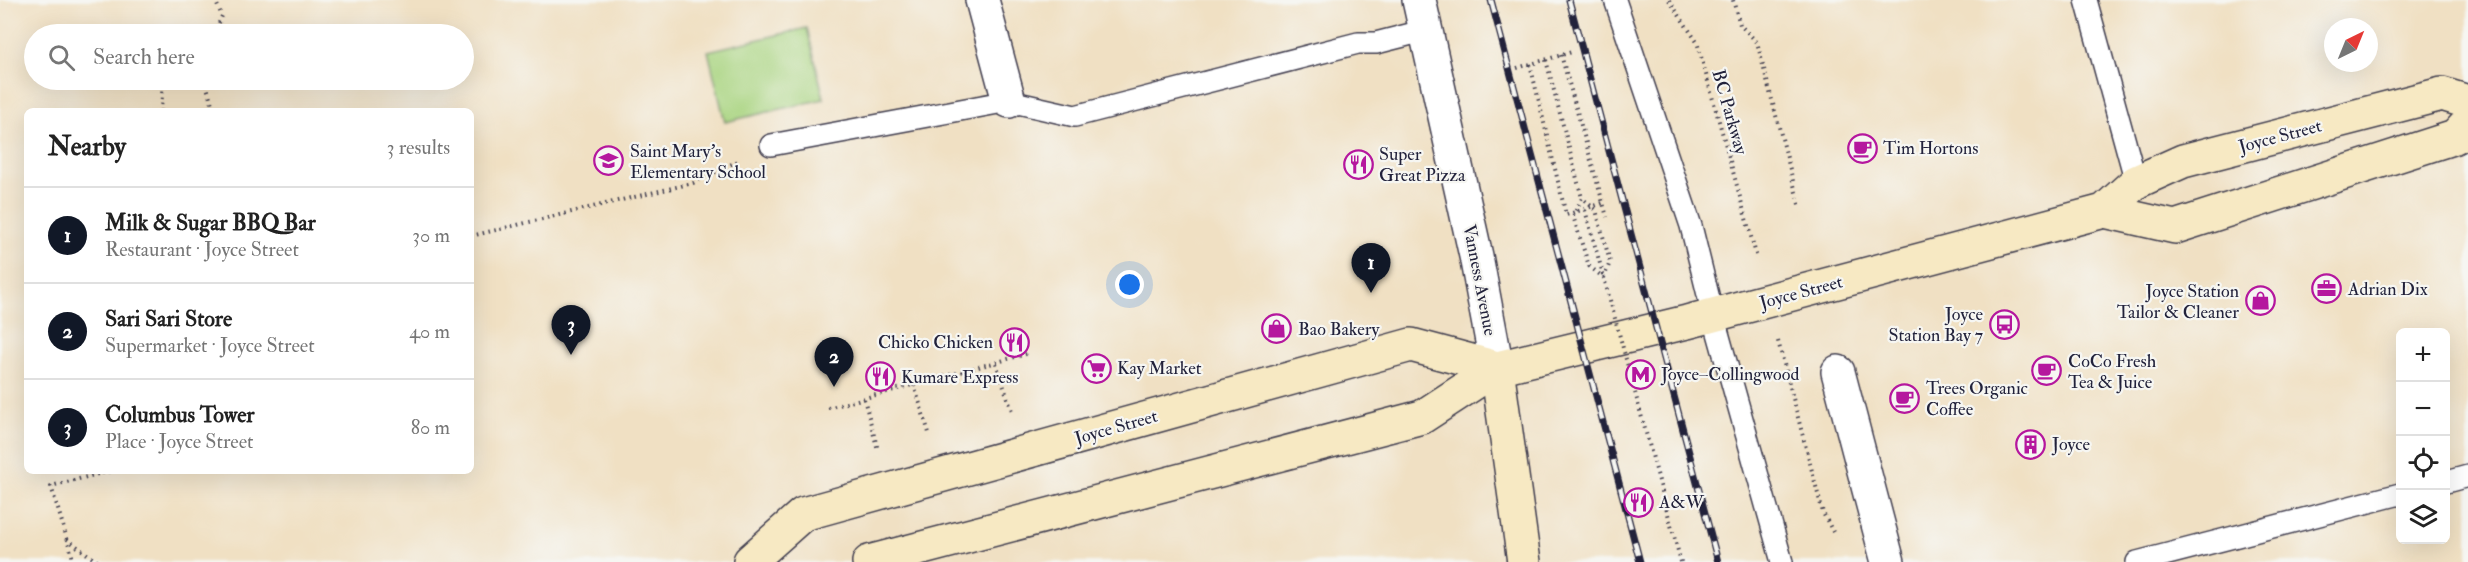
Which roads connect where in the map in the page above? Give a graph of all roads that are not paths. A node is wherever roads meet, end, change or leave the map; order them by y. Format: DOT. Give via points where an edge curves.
graph roads {
  1 [pos="982,0"];
  2 [pos="1615,0"];
  3 [pos="2086,0"];
  4 [pos="1423,15"];
  5 [pos="1009,101"];
  6 [pos="2468,102"];
  7 [pos="2468,123"];
  8 [pos="771,145"];
  9 [pos="2136,182"];
  10 [pos="2104,211"];
  11 [pos="1713,315"];
  12 [pos="1497,368"];
  13 [pos="1838,372"];
  14 [pos="2468,476"];
  15 [pos="2450,481"];
  16 [pos="2396,495"];
  17 [pos="751,562"];
  18 [pos="869,562"];
  19 [pos="1524,562"];
  20 [pos="1782,562"];
  21 [pos="1888,562"];
  22 [pos="2137,562"];
  1 -- 5 [label="street"];
  2 -- 11 [label="lane" via="1691,226"];
  3 -- 9 [label="lane"];
  4 -- 5 [label="lane" via="1376,43 1358,43 1075,116"];
  4 -- 12 [label="street, Vanness Avenue"];
  5 -- 8 [label="lane"];
  6 -- 9 [label="main road, Joyce Street" via="2442,94 2183,161"];
  7 -- 10 [label="main road, Joyce Street" via="2455,137 2175,227"];
  9 -- 10 [label="main road, Joyce Street"];
  10 -- 11 [label="main road, Joyce Street"];
  11 -- 12 [label="main road, Joyce Street"];
  11 -- 20 [label="lane"];
  12 -- 17 [label="main road, Joyce Street" via="1411,345 803,514"];
  12 -- 18 [label="main road, Joyce Street" via="1422,417"];
  12 -- 19 [label="main road, Vanness Avenue"];
  13 -- 21 [label="street"];
  14 -- 15 [label="lane"];
  16 -- 22 [label="lane"];
}
